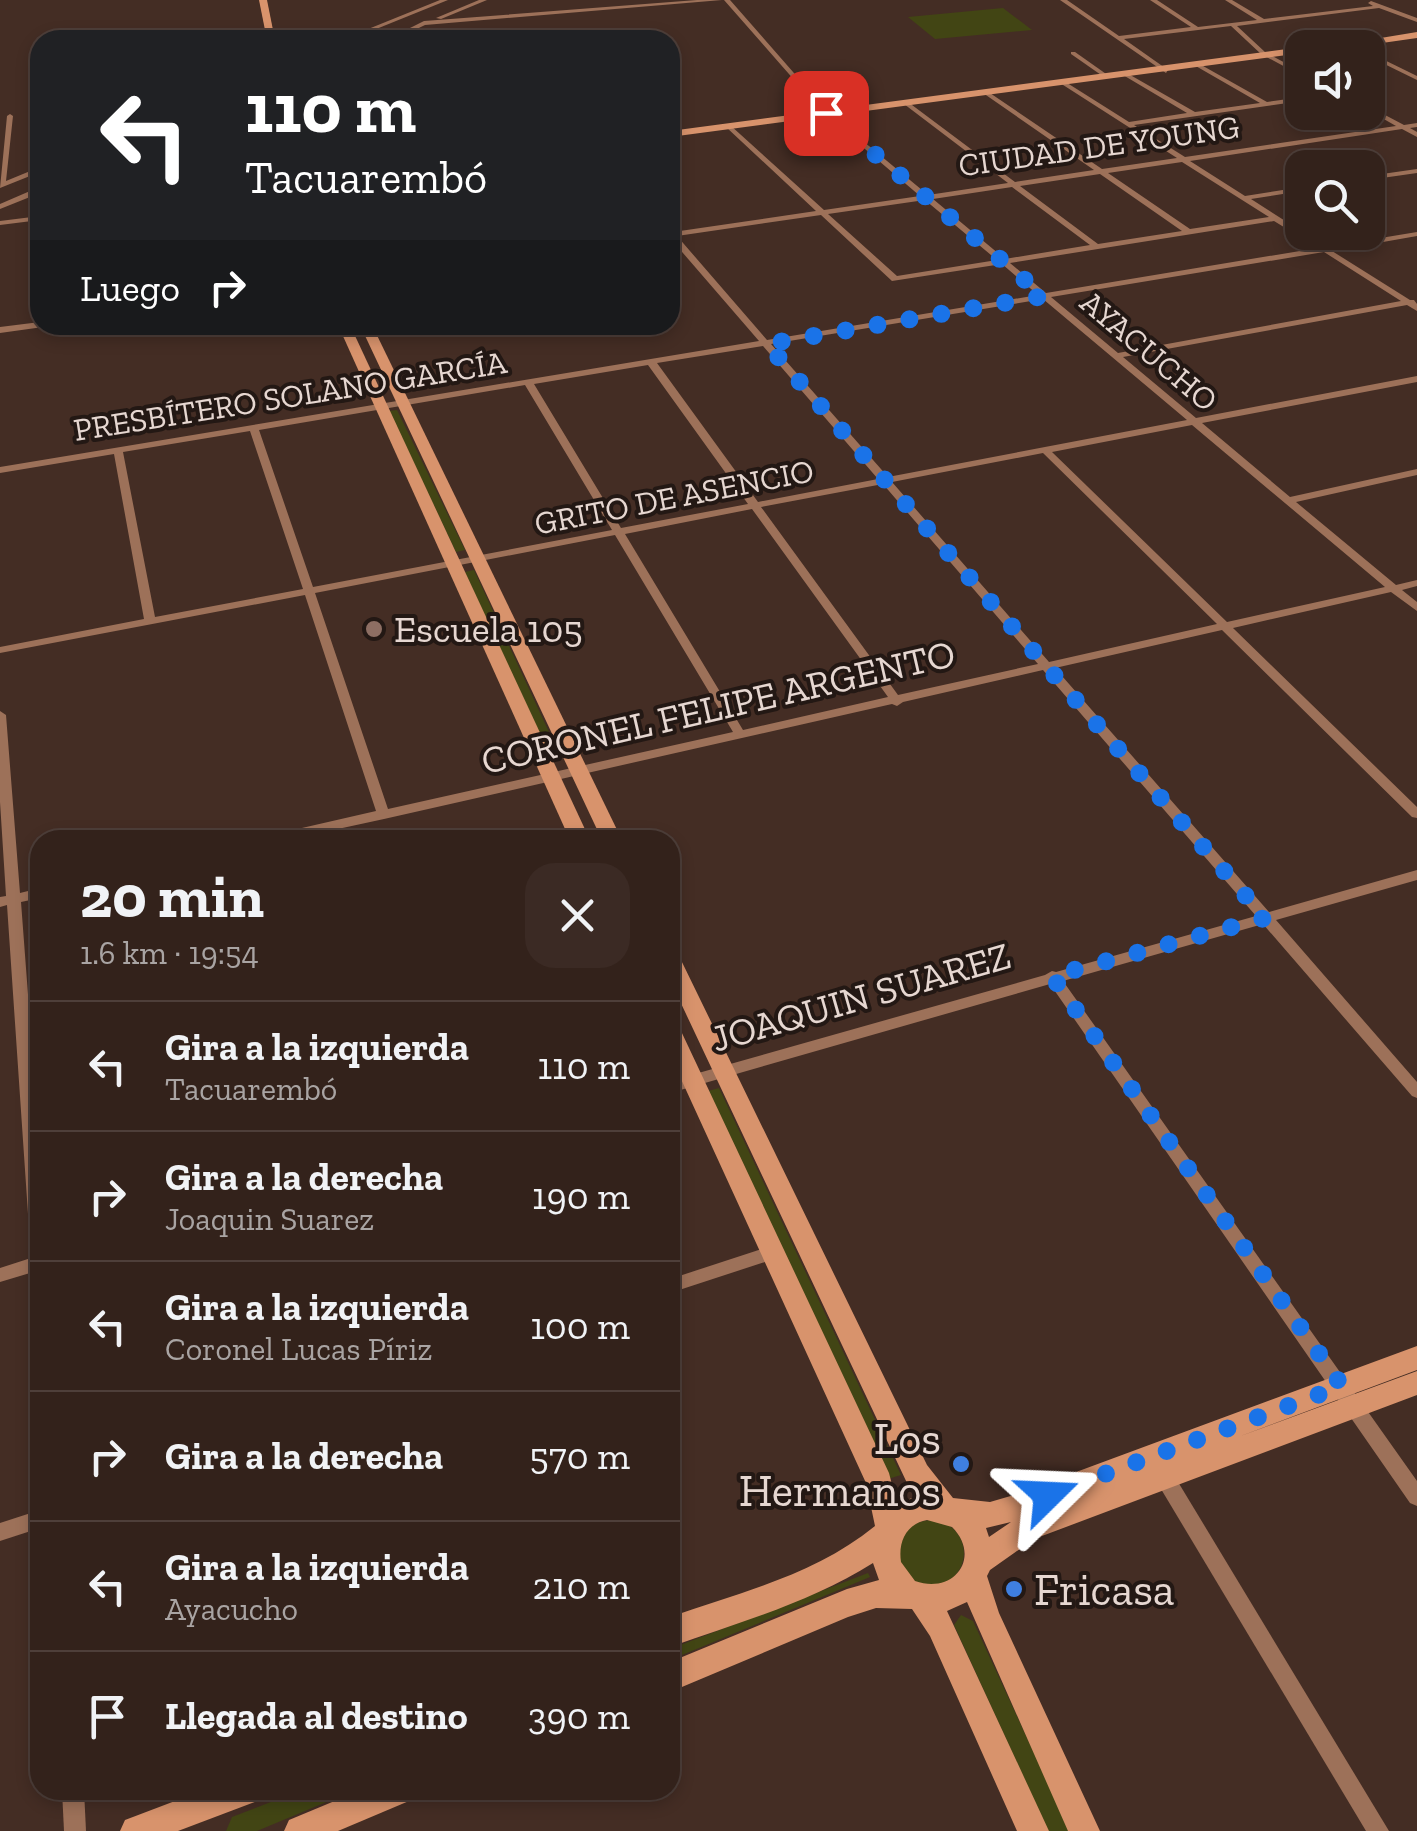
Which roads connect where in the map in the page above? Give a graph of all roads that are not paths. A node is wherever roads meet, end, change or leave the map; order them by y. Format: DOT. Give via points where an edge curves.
graph roads {
  1 [pos="251,0"];
  2 [pos="264,0"];
  3 [pos="445,0"];
  4 [pos="484,0"];
  5 [pos="719,0"];
  6 [pos="727,0"];
  7 [pos="1063,0"];
  8 [pos="1153,0"];
  9 [pos="1228,0"];
  10 [pos="1365,0"];
  11 [pos="1377,6"];
  12 [pos="1262,20"];
  13 [pos="1417,20"];
  14 [pos="424,23"];
  15 [pos="1233,24"];
  16 [pos="1198,29"];
  17 [pos="256,30"];
  18 [pos="269,30"];
  19 [pos="369,30"];
  20 [pos="410,30"];
  21 [pos="1417,37"];
  22 [pos="1118,38"];
  23 [pos="1385,42"];
  24 [pos="1073,53"];
  25 [pos="1285,54"];
  26 [pos="1269,56"];
  27 [pos="1385,62"];
  28 [pos="1285,65"];
  29 [pos="1198,66"];
  30 [pos="1164,70"];
  31 [pos="1126,75"];
  32 [pos="1106,76"];
  33 [pos="1417,78"];
  34 [pos="1064,83"];
  35 [pos="986,93"];
  36 [pos="1285,101"];
  37 [pos="907,104"];
  38 [pos="1267,104"];
  39 [pos="1194,114"];
  40 [pos="828,115"];
  41 [pos="10,116"];
  42 [pos="1385,118"];
  43 [pos="1128,124"];
  44 [pos="1417,124"];
  45 [pos="1402,127"];
  46 [pos="729,128"];
  47 [pos="680,134"];
  48 [pos="1417,135"];
  49 [pos="1184,159"];
  50 [pos="1098,171"];
  51 [pos="1417,171"];
  52 [pos="30,173"];
  53 [pos="1385,176"];
  54 [pos="1012,184"];
  55 [pos="1,186"];
  56 [pos="1285,192"];
  57 [pos="30,194"];
  58 [pos="926,197"];
  59 [pos="1244,198"];
  60 [pos="0,207"];
  61 [pos="820,213"];
  62 [pos="1276,218"];
  63 [pos="30,219"];
  64 [pos="0,223"];
  65 [pos="1285,224"];
  66 [pos="1189,232"];
  67 [pos="680,233"];
  68 [pos="1417,234"];
  69 [pos="1385,239"];
  70 [pos="680,244"];
  71 [pos="1097,247"];
  72 [pos="1319,250"];
  73 [pos="1327,250"];
  74 [pos="1004,262"];
  75 [pos="1044,296"];
  76 [pos="1414,304"];
  77 [pos="30,326"];
  78 [pos="0,330"];
  79 [pos="349,335"];
  80 [pos="371,335"];
  81 [pos="767,344"];
  82 [pos="1116,356"];
  83 [pos="651,362"];
  84 [pos="1417,379"];
  85 [pos="528,382"];
  86 [pos="402,402"];
  87 [pos="382,406"];
  88 [pos="1194,422"];
  89 [pos="254,428"];
  90 [pos="118,450"];
  91 [pos="1046,451"];
  92 [pos="0,470"];
  93 [pos="1417,472"];
  94 [pos="888,481"];
  95 [pos="1289,500"];
  96 [pos="755,506"];
  97 [pos="618,533"];
  98 [pos="479,560"];
  99 [pos="456,565"];
  100 [pos="1417,583"];
  101 [pos="1394,588"];
  102 [pos="309,592"];
  103 [pos="1417,608"];
  104 [pos="150,622"];
  105 [pos="1223,626"];
  106 [pos="0,650"];
  107 [pos="1050,666"];
  108 [pos="897,702"];
  109 [pos="0,715"];
  110 [pos="740,734"];
  111 [pos="578,772"];
  112 [pos="551,778"];
  113 [pos="384,814"];
  114 [pos="1417,814"];
  115 [pos="313,830"];
  116 [pos="575,830"];
  117 [pos="607,830"];
  118 [pos="1417,875"];
  119 [pos="8,900"];
  120 [pos="1265,918"];
  121 [pos="1052,976"];
  122 [pos="680,978"];
  123 [pos="30,1060"];
  124 [pos="725,1070"];
  125 [pos="681,1083"];
  126 [pos="1417,1092"];
  127 [pos="774,1252"];
  128 [pos="30,1265"];
  129 [pos="0,1274"];
  130 [pos="680,1283"];
  131 [pos="1417,1358"];
  132 [pos="1417,1383"];
  133 [pos="1347,1396"];
  134 [pos="1165,1478"];
  135 [pos="1417,1497"];
  136 [pos="947,1511"];
  137 [pos="30,1522"];
  138 [pos="888,1531"];
  139 [pos="0,1532"];
  140 [pos="976,1570"];
  141 [pos="918,1596"];
  142 [pos="680,1628"];
  143 [pos="680,1673"];
  144 [pos="73,1800"];
  145 [pos="229,1800"];
  146 [pos="374,1800"];
  147 [pos="193,1821"];
  148 [pos="75,1831"];
  149 [pos="136,1831"];
  150 [pos="300,1831"];
  151 [pos="1033,1831"];
  152 [pos="1084,1831"];
  153 [pos="1378,1831"];
  1 -- 17 [label="street"];
  2 -- 18 [label="street"];
  3 -- 19 [label="street"];
  4 -- 14 [label="street"];
  5 -- 14 [label="street"];
  6 -- 40 [label="street, AYACUCHO"];
  7 -- 22 [label="street"];
  8 -- 16 [label="street"];
  9 -- 12 [label="street"];
  10 -- 11 [label="street"];
  11 -- 12 [label="street"];
  11 -- 13 [label="street"];
  12 -- 15 [label="street"];
  14 -- 20 [label="street"];
  15 -- 16 [label="street"];
  15 -- 26 [label="street"];
  16 -- 22 [label="street"];
  21 -- 23 [label="street"];
  22 -- 30 [label="street"];
  24 -- 32 [label="street"];
  25 -- 26 [label="street"];
  26 -- 28 [label="street"];
  26 -- 29 [label="street"];
  27 -- 33 [label="street"];
  29 -- 30 [label="street"];
  29 -- 38 [label="street"];
  30 -- 31 [label="street"];
  31 -- 32 [label="street"];
  31 -- 34 [label="street"];
  31 -- 39 [label="street"];
  32 -- 34 [label="street"];
  34 -- 35 [label="street"];
  34 -- 43 [label="street"];
  35 -- 37 [label="street"];
  35 -- 50 [label="street"];
  36 -- 38 [label="street"];
  37 -- 40 [label="street"];
  37 -- 54 [label="street"];
  38 -- 39 [label="street"];
  39 -- 43 [label="street"];
  40 -- 46 [label="street"];
  40 -- 58 [label="street, AYACUCHO"];
  41 -- 55 [label="street"];
  42 -- 45 [label="street"];
  43 -- 49 [label="street"];
  44 -- 45 [label="street, CIUDAD DE YOUNG"];
  45 -- 48 [label="street"];
  45 -- 49 [label="street, CIUDAD DE YOUNG"];
  46 -- 47 [label="street"];
  46 -- 61 [label="street"];
  49 -- 50 [label="street, CIUDAD DE YOUNG"];
  49 -- 59 [label="street"];
  50 -- 54 [label="street, CIUDAD DE YOUNG"];
  50 -- 66 [label="street"];
  51 -- 53 [label="street"];
  52 -- 55 [label="street"];
  54 -- 58 [label="street, CIUDAD DE YOUNG"];
  54 -- 71 [label="street"];
  56 -- 59 [label="street"];
  57 -- 60 [label="street"];
  58 -- 61 [label="street, CIUDAD DE YOUNG"];
  58 -- 74 [label="street, AYACUCHO"];
  59 -- 62 [label="street"];
  61 -- 67 [label="street, CIUDAD DE YOUNG"];
  61 -- 74 [label="street" via="888,277"];
  62 -- 65 [label="street"];
  62 -- 66 [label="street"];
  63 -- 64 [label="street"];
  66 -- 71 [label="street"];
  68 -- 69 [label="street, PRESBÍTERO SOLANO GARCÍA"];
  70 -- 81 [label="street"];
  71 -- 74 [label="street"];
  72 -- 75 [label="street, PRESBÍTERO SOLANO GARCÍA"];
  73 -- 76 [label="street"];
  74 -- 75 [label="street, AYACUCHO"];
  75 -- 81 [label="street, PRESBÍTERO SOLANO GARCÍA"];
  75 -- 82 [label="street, AYACUCHO"];
  76 -- 82 [label="street"];
  77 -- 78 [label="street"];
  79 -- 87 [label="street"];
  80 -- 86 [label="street"];
  81 -- 83 [label="street, PRESBÍTERO SOLANO GARCÍA"];
  81 -- 94 [label="street"];
  82 -- 88 [label="street, AYACUCHO"];
  83 -- 85 [label="street, PRESBÍTERO SOLANO GARCÍA"];
  83 -- 96 [label="street"];
  84 -- 88 [label="street, GRITO DE ASENCIO"];
  85 -- 86 [label="street, PRESBÍTERO SOLANO GARCÍA"];
  85 -- 97 [label="street"];
  86 -- 87 [label="street, PRESBÍTERO SOLANO GARCÍA"];
  86 -- 98 [label="street"];
  87 -- 89 [label="street, PRESBÍTERO SOLANO GARCÍA"];
  87 -- 99 [label="street"];
  88 -- 91 [label="street, GRITO DE ASENCIO"];
  88 -- 95 [label="street, AYACUCHO"];
  89 -- 90 [label="street, PRESBÍTERO SOLANO GARCÍA"];
  89 -- 102 [label="street"];
  90 -- 92 [label="street, PRESBÍTERO SOLANO GARCÍA"];
  90 -- 104 [label="street"];
  91 -- 94 [label="street, GRITO DE ASENCIO"];
  91 -- 105 [label="street"];
  93 -- 95 [label="street"];
  94 -- 96 [label="street, GRITO DE ASENCIO"];
  94 -- 107 [label="street"];
  95 -- 101 [label="street, AYACUCHO"];
  96 -- 97 [label="street, GRITO DE ASENCIO"];
  96 -- 108 [label="street"];
  97 -- 98 [label="street, GRITO DE ASENCIO"];
  97 -- 110 [label="street"];
  98 -- 99 [label="street, GRITO DE ASENCIO"];
  98 -- 111 [label="street"];
  99 -- 102 [label="street, GRITO DE ASENCIO"];
  99 -- 112 [label="street"];
  100 -- 101 [label="street, CORONEL FELIPE ARGENTO"];
  101 -- 103 [label="street, AYACUCHO"];
  101 -- 105 [label="street, CORONEL FELIPE ARGENTO"];
  102 -- 104 [label="street, GRITO DE ASENCIO"];
  102 -- 113 [label="street"];
  104 -- 106 [label="street, GRITO DE ASENCIO"];
  105 -- 107 [label="street, CORONEL FELIPE ARGENTO"];
  105 -- 114 [label="street"];
  107 -- 108 [label="street, CORONEL FELIPE ARGENTO"];
  107 -- 120 [label="street"];
  108 -- 110 [label="street, CORONEL FELIPE ARGENTO"];
  109 -- 119 [label="street"];
  110 -- 111 [label="street, CORONEL FELIPE ARGENTO"];
  111 -- 112 [label="street, CORONEL FELIPE ARGENTO"];
  111 -- 117 [label="street"];
  112 -- 113 [label="street, CORONEL FELIPE ARGENTO"];
  112 -- 116 [label="street"];
  113 -- 115 [label="street, CORONEL FELIPE ARGENTO"];
  118 -- 120 [label="street, JOAQUIN SUAREZ"];
  119 -- 123 [label="street"];
  120 -- 121 [label="street, JOAQUIN SUAREZ"];
  120 -- 126 [label="street"];
  121 -- 124 [label="street, JOAQUIN SUAREZ"];
  121 -- 133 [label="street"];
  122 -- 124 [label="street"];
  124 -- 125 [label="street, JOAQUIN SUAREZ"];
  124 -- 136 [label="street" via="916,1474"];
  125 -- 127 [label="street"];
  127 -- 130 [label="street"];
  127 -- 138 [label="street" via="878,1482"];
  128 -- 129 [label="street"];
  131 -- 133 [label="street"];
  132 -- 133 [label="street"];
  133 -- 134 [label="street"];
  133 -- 135 [label="street"];
  133 -- 136 [label="street" via="1014,1508"];
  134 -- 140 [label="street" via="1025,1529"];
  134 -- 153 [label="street"];
  136 -- 138 [label="street" via="913,1509"];
  136 -- 140 [label="street" via="974,1538"];
  137 -- 139 [label="street"];
  138 -- 141 [label="street" via="884,1548 892,1575"];
  138 -- 142 [label="street" via="830,1572"];
  140 -- 141 [label="street" via="946,1599"];
  140 -- 152 [label="street" via="986,1617"];
  141 -- 143 [label="street" via="876,1594"];
  141 -- 151 [label="street" via="940,1626"];
  144 -- 148 [label="street"];
  145 -- 147 [label="street"];
  146 -- 150 [label="street"];
  147 -- 149 [label="street"];
}
